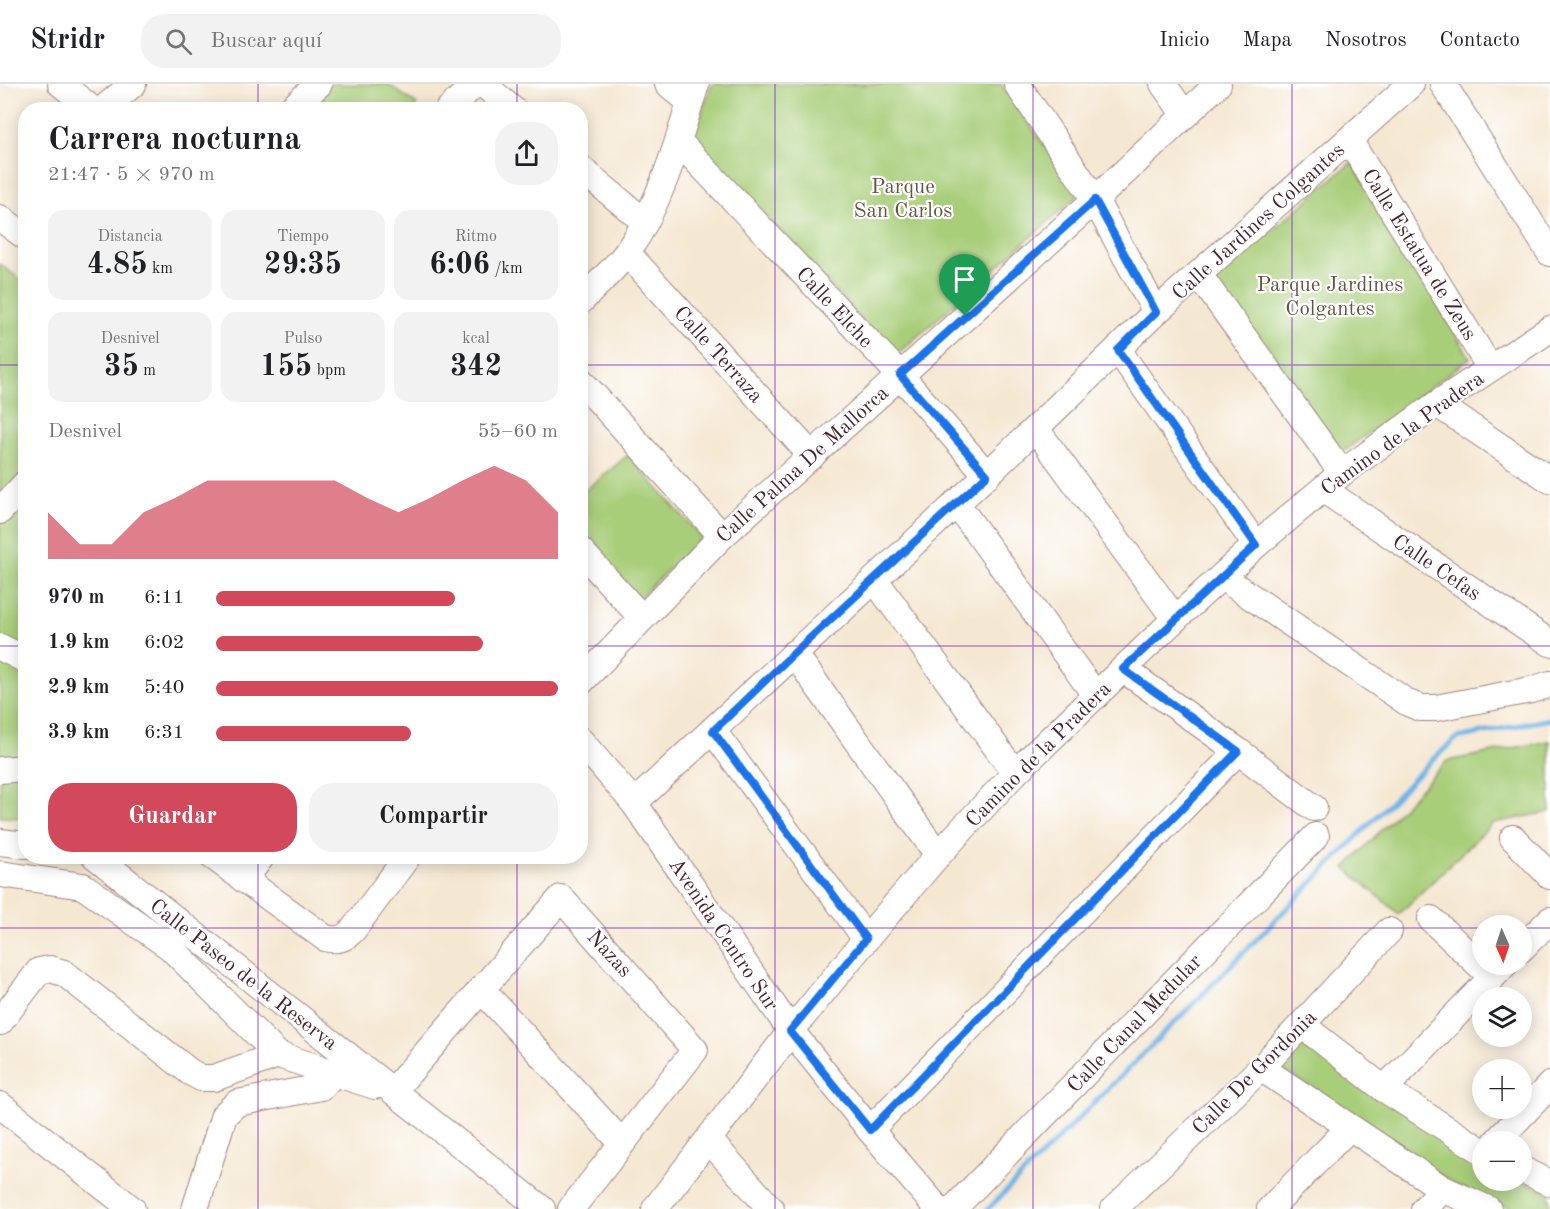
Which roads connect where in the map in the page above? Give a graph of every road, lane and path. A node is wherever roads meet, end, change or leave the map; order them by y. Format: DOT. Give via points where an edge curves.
graph roads {
  1 [pos="61,84"];
  2 [pos="133,84"];
  3 [pos="319,84"];
  4 [pos="475,84"];
  5 [pos="483,84"];
  6 [pos="668,84"];
  7 [pos="1017,84"];
  8 [pos="1163,84"];
  9 [pos="1218,84"];
  10 [pos="1411,84"];
  11 [pos="1443,84"];
  12 [pos="693,93"];
  13 [pos="83,102"];
  14 [pos="112,102"];
  15 [pos="299,102"];
  16 [pos="456,102"];
  17 [pos="504,102"];
  18 [pos="1185,115"];
  19 [pos="1349,140"];
  20 [pos="679,142"];
  21 [pos="588,175"];
  22 [pos="1095,200"];
  23 [pos="0,218"];
  24 [pos="645,222"];
  25 [pos="18,231"];
  26 [pos="627,253"];
  27 [pos="1550,253"];
  28 [pos="1198,275"];
  29 [pos="588,294"];
  30 [pos="1156,312"];
  31 [pos="1550,329"];
  32 [pos="1118,350"];
  33 [pos="1490,368"];
  34 [pos="900,375"];
  35 [pos="588,389"];
  36 [pos="1437,404"];
  37 [pos="1036,429"];
  38 [pos="812,456"];
  39 [pos="987,475"];
  40 [pos="1550,480"];
  41 [pos="1333,482"];
  42 [pos="956,503"];
  43 [pos="722,536"];
  44 [pos="1256,545"];
  45 [pos="588,559"];
  46 [pos="1222,577"];
  47 [pos="874,580"];
  48 [pos="642,618"];
  49 [pos="1174,619"];
  50 [pos="1550,643"];
  51 [pos="0,647"];
  52 [pos="794,653"];
  53 [pos="18,656"];
  54 [pos="1123,669"];
  55 [pos="588,675"];
  56 [pos="1550,684"];
  57 [pos="1096,696"];
  58 [pos="713,731"];
  59 [pos="588,749"];
  60 [pos="1238,751"];
  61 [pos="18,769"];
  62 [pos="0,770"];
  63 [pos="1015,773"];
  64 [pos="634,802"];
  65 [pos="1314,808"];
  66 [pos="1316,836"];
  67 [pos="1513,838"];
  68 [pos="0,842"];
  69 [pos="18,844"];
  70 [pos="938,855"];
  71 [pos="105,864"];
  72 [pos="223,864"];
  73 [pos="256,864"];
  74 [pos="402,864"];
  75 [pos="0,874"];
  76 [pos="1550,876"];
  77 [pos="244,880"];
  78 [pos="1431,919"];
  79 [pos="1550,920"];
  80 [pos="1389,931"];
  81 [pos="1532,938"];
  82 [pos="866,939"];
  83 [pos="1472,950"];
  84 [pos="1495,975"];
  85 [pos="481,989"];
  86 [pos="0,1022"];
  87 [pos="1302,1025"];
  88 [pos="790,1031"];
  89 [pos="278,1054"];
  90 [pos="1261,1068"];
  91 [pos="335,1073"];
  92 [pos="1550,1084"];
  93 [pos="1384,1089"];
  94 [pos="393,1092"];
  95 [pos="0,1105"];
  96 [pos="1349,1128"];
  97 [pos="870,1130"];
  98 [pos="1506,1131"];
  99 [pos="709,1140"];
  100 [pos="622,1143"];
  101 [pos="1472,1145"];
  102 [pos="1532,1174"];
  103 [pos="1550,1182"];
  104 [pos="1443,1190"];
  105 [pos="132,1209"];
  106 [pos="195,1209"];
  107 [pos="542,1209"];
  108 [pos="571,1209"];
  109 [pos="655,1209"];
  110 [pos="771,1209"];
  111 [pos="938,1209"];
  112 [pos="953,1209"];
  113 [pos="1114,1209"];
  114 [pos="1270,1209"];
  115 [pos="1424,1209"];
  116 [pos="1488,1209"];
  1 -- 13 [label="street"];
  2 -- 14 [label="street"];
  3 -- 15 [label="street"];
  4 -- 16 [label="street"];
  5 -- 17 [label="street"];
  6 -- 12 [label="street"];
  7 -- 22 [label="street"];
  8 -- 18 [label="street"];
  9 -- 18 [label="street, Calle Palma De Mallorca"];
  10 -- 19 [label="street, Calle Jardines Colgantes"];
  11 -- 27 [label="street"];
  12 -- 20 [label="street"];
  18 -- 22 [label="street, Calle Palma De Mallorca"];
  19 -- 28 [label="street, Calle Jardines Colgantes"];
  19 -- 33 [label="street, Calle Estatua de Zeus"];
  20 -- 24 [label="street"];
  20 -- 34 [label="street, Calle Elche"];
  21 -- 24 [label="street"];
  22 -- 30 [label="street"];
  22 -- 34 [label="street, Calle Palma De Mallorca"];
  23 -- 25 [label="street"];
  24 -- 26 [label="street"];
  26 -- 29 [label="street"];
  26 -- 38 [label="street, Calle Terraza"];
  28 -- 30 [label="street, Calle Jardines Colgantes"];
  28 -- 41 [label="street, Calle Cefas"];
  30 -- 32 [label="street, Calle Jardines Colgantes"];
  31 -- 33 [label="street, Camino de la Pradera"];
  32 -- 37 [label="street, Calle Jardines Colgantes"];
  32 -- 44 [label="street"];
  33 -- 36 [label="street, Camino de la Pradera"];
  34 -- 38 [label="street, Calle Palma De Mallorca"];
  34 -- 39 [label="street, Calle Elche"];
  35 -- 43 [label="street"];
  36 -- 40 [label="street"];
  36 -- 41 [label="street, Camino de la Pradera"];
  37 -- 39 [label="street, Calle Jardines Colgantes"];
  37 -- 49 [label="street"];
  38 -- 43 [label="street, Calle Palma De Mallorca"];
  39 -- 42 [label="street, Calle Jardines Colgantes"];
  41 -- 44 [label="street, Camino de la Pradera"];
  41 -- 50 [label="street, Calle Cefas"];
  42 -- 47 [label="street, Calle Jardines Colgantes"];
  42 -- 57 [label="street"];
  43 -- 48 [label="street, Calle Palma De Mallorca"];
  44 -- 46 [label="street, Camino de la Pradera"];
  45 -- 48 [label="street"];
  46 -- 49 [label="street, Camino de la Pradera"];
  46 -- 56 [label="street" via="1408,704 1420,708"];
  47 -- 52 [label="street, Calle Jardines Colgantes"];
  47 -- 63 [label="street"];
  48 -- 55 [label="street, Calle Palma De Mallorca"];
  49 -- 54 [label="street, Camino de la Pradera"];
  51 -- 53 [label="street"];
  52 -- 58 [label="street, Calle Jardines Colgantes"];
  52 -- 70 [label="street"];
  54 -- 57 [label="street, Camino de la Pradera"];
  54 -- 60 [label="street"];
  57 -- 63 [label="street, Camino de la Pradera"];
  58 -- 64 [label="street, Calle Jardines Colgantes"];
  58 -- 82 [label="street"];
  59 -- 64 [label="street, Avenida Centro Sur"];
  60 -- 65 [label="street"];
  60 -- 97 [label="street"];
  61 -- 62 [label="street"];
  63 -- 70 [label="street, Camino de la Pradera"];
  64 -- 88 [label="street, Avenida Centro Sur"];
  66 -- 112 [label="street, Calle Canal Medular"];
  67 -- 76 [label="street"];
  68 -- 69 [label="street"];
  70 -- 82 [label="street, Camino de la Pradera"];
  71 -- 94 [label="street, Calle Paseo de la Reserva"];
  72 -- 77 [label="street"];
  73 -- 77 [label="street"];
  74 -- 77 [label="street" via="353,930 337,940 325,938"];
  75 -- 89 [label="street, Calle Paseo de la Reserva" via="83,886 170,947"];
  78 -- 83 [label="street"];
  79 -- 81 [label="street"];
  80 -- 87 [label="street, Calle De Gordonia"];
  82 -- 88 [label="street, Camino de la Pradera"];
  84 -- 93 [label="street"];
  85 -- 94 [label="street, Nazas"];
  85 -- 100 [label="street"];
  85 -- 100 [label="street, Nazas" via="561,898 695,1050"];
  86 -- 89 [label="street" via="39,971 50,969 63,973 201,1078 214,1078"];
  87 -- 90 [label="street, Calle De Gordonia"];
  87 -- 93 [label="street"];
  88 -- 97 [label="street, Avenida Centro Sur"];
  88 -- 99 [label="street, Camino de la Pradera"];
  89 -- 91 [label="street, Calle Paseo de la Reserva"];
  90 -- 96 [label="street"];
  90 -- 113 [label="street, Calle De Gordonia"];
  91 -- 94 [label="street, Calle Paseo de la Reserva"];
  91 -- 106 [label="street" via="321,1087 237,1103 224,1114"];
  92 -- 98 [label="street"];
  93 -- 101 [label="street"];
  94 -- 107 [label="street, Calle Paseo de la Reserva"];
  95 -- 105 [label="street"];
  96 -- 104 [label="street"];
  96 -- 114 [label="street"];
  97 -- 111 [label="street, Avenida Centro Sur"];
  99 -- 109 [label="street, Camino de la Pradera"];
  99 -- 110 [label="street"];
  100 -- 108 [label="street, Nazas"];
  102 -- 103 [label="street"];
  104 -- 115 [label="street"];
  104 -- 116 [label="street"];
}
